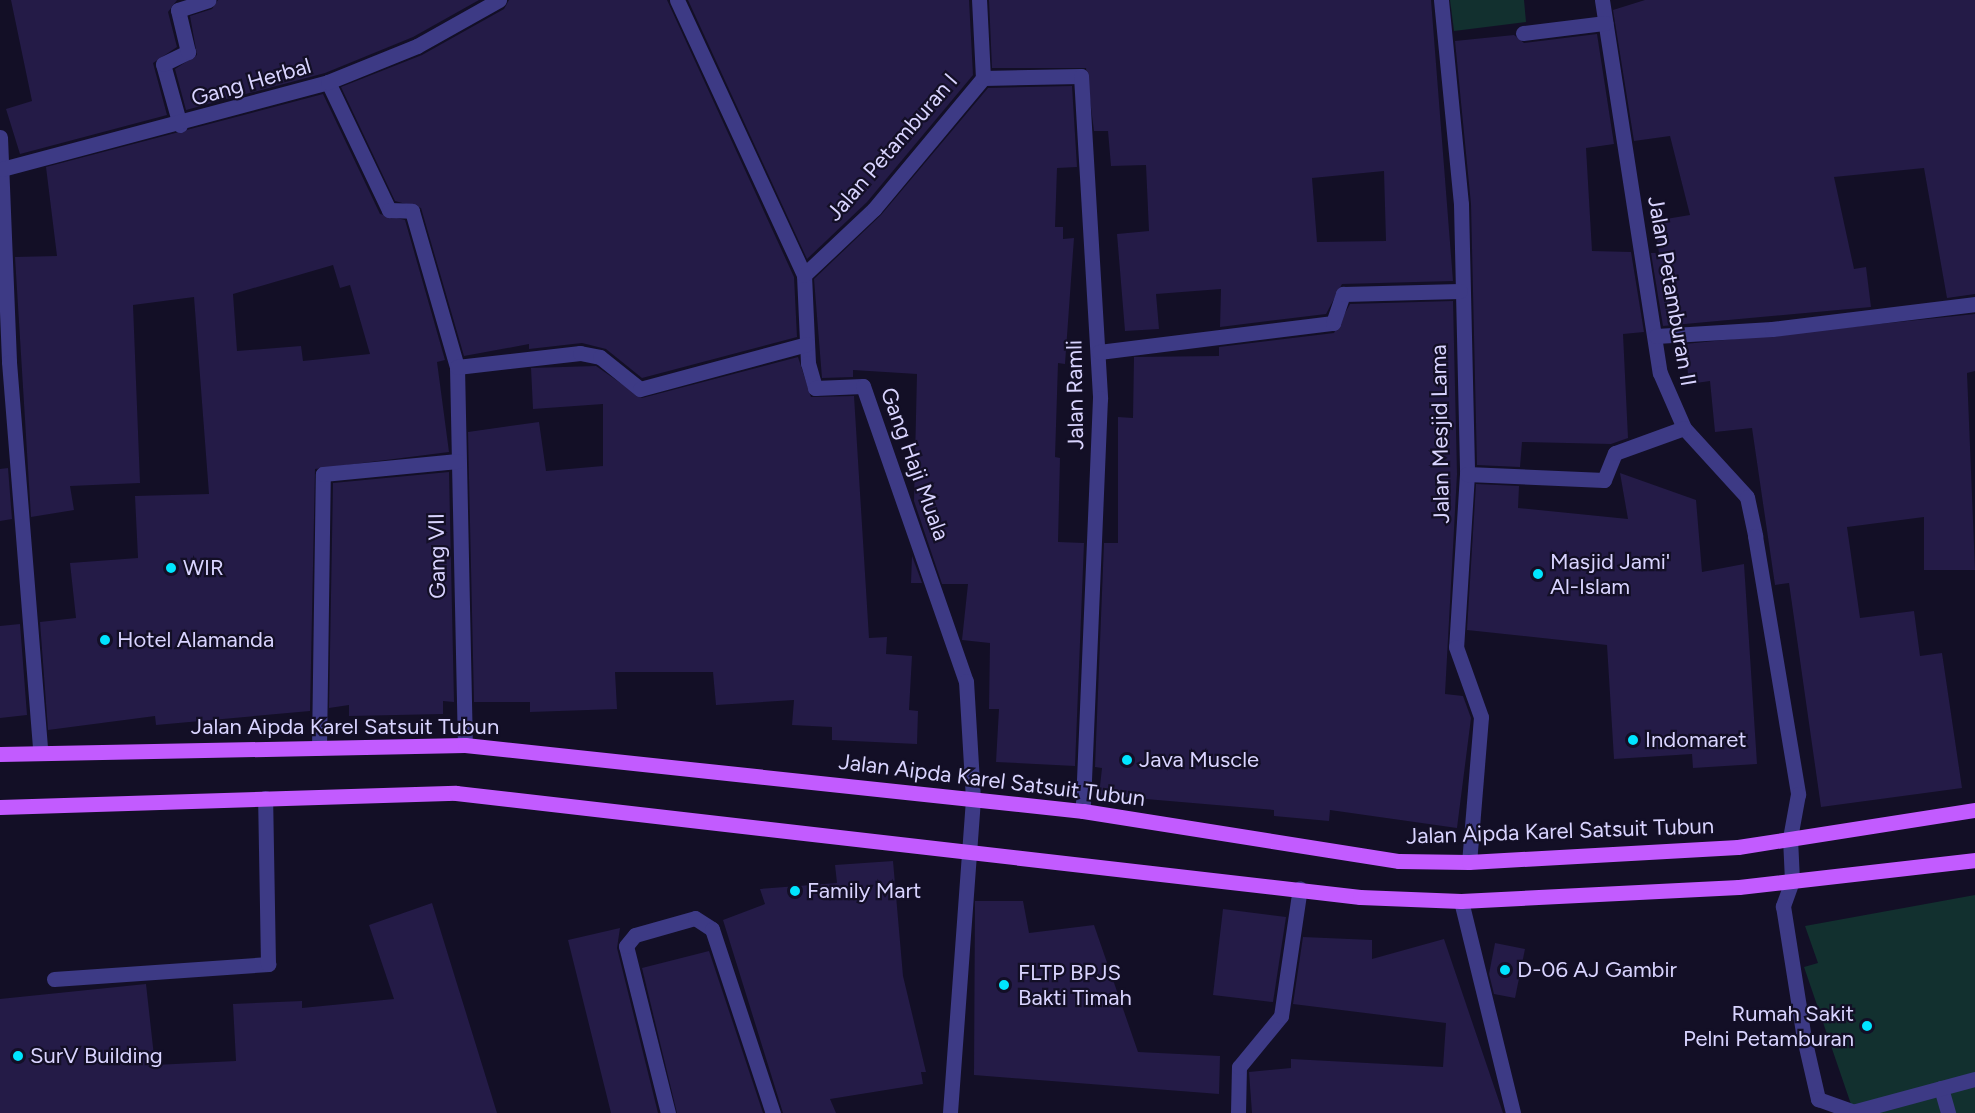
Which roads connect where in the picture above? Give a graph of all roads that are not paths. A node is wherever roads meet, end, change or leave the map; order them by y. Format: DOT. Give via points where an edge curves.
graph roads {
  1 [pos="208,0"];
  2 [pos="499,0"];
  3 [pos="677,0"];
  4 [pos="979,0"];
  5 [pos="1441,0"];
  6 [pos="1602,0"];
  7 [pos="1605,23"];
  8 [pos="1523,33"];
  9 [pos="983,78"];
  10 [pos="328,82"];
  11 [pos="180,125"];
  12 [pos="0,136"];
  13 [pos="2,170"];
  14 [pos="804,275"];
  15 [pos="1460,291"];
  16 [pos="1975,304"];
  17 [pos="1656,336"];
  18 [pos="807,344"];
  19 [pos="1099,352"];
  20 [pos="4,363"];
  21 [pos="457,367"];
  22 [pos="1684,428"];
  23 [pos="458,461"];
  24 [pos="1467,474"];
  25 [pos="465,745"];
  26 [pos="319,748"];
  27 [pos="40,751"];
  28 [pos="0,754"];
  29 [pos="266,798"];
  30 [pos="973,799"];
  31 [pos="0,807"];
  32 [pos="1975,810"];
  33 [pos="1083,811"];
  34 [pos="1790,838"];
  35 [pos="966,850"];
  36 [pos="1975,860"];
  37 [pos="1468,862"];
  38 [pos="1792,881"];
  39 [pos="1300,888"];
  40 [pos="1461,901"];
  41 [pos="54,978"];
  42 [pos="1975,1079"];
  43 [pos="1941,1088"];
  44 [pos="1857,1112"];
  45 [pos="668,1113"];
  46 [pos="773,1113"];
  47 [pos="950,1113"];
  48 [pos="1238,1113"];
  49 [pos="1512,1113"];
  50 [pos="1948,1113"];
  1 -- 11 [label="street" via="178,10 188,52 163,64"];
  2 -- 10 [label="street, Gang Herbal" via="417,46"];
  3 -- 14 [label="street, Gang Haji Muala"];
  4 -- 9 [label="street, Jalan Petamburan I"];
  5 -- 15 [label="street, Jalan Mesjid Lama" via="1461,204"];
  6 -- 7 [label="street, Jalan Petamburan II"];
  7 -- 8 [label="street"];
  7 -- 17 [label="street, Jalan Petamburan II"];
  9 -- 14 [label="street, Jalan Petamburan I" via="874,209"];
  9 -- 19 [label="street, Jalan Ramli" via="1081,76"];
  10 -- 11 [label="street, Gang Herbal"];
  10 -- 21 [label="street, Gang VII" via="390,210 412,210"];
  11 -- 13 [label="street, Gang Herbal"];
  12 -- 13 [label="street"];
  13 -- 20 [label="street"];
  14 -- 18 [label="street, Gang Haji Muala"];
  15 -- 19 [label="street" via="1343,294 1333,323"];
  15 -- 24 [label="street, Jalan Mesjid Lama"];
  16 -- 17 [label="street" via="1772,329"];
  17 -- 22 [label="street, Jalan Petamburan II" via="1660,373"];
  18 -- 21 [label="street" via="640,389 600,357 580,353"];
  18 -- 30 [label="street, Gang Haji Muala" via="815,388 863,386 948,618 966,681"];
  19 -- 33 [label="street, Jalan Ramli" via="1096,549"];
  20 -- 27 [label="street"];
  21 -- 23 [label="street, Gang VII"];
  22 -- 24 [label="street" via="1615,453 1604,480"];
  22 -- 34 [label="street, Jalan Petamburan II" via="1747,497 1798,794"];
  23 -- 25 [label="street, Gang VII"];
  23 -- 26 [label="street" via="323,474"];
  24 -- 37 [label="street, Jalan Mesjid Lama" via="1456,647 1481,717"];
  25 -- 26 [label="main road, Jalan Aipda Karel Satsuit Tubun"];
  25 -- 30 [label="main road, Jalan Aipda Karel Satsuit Tubun"];
  26 -- 27 [label="main road, Jalan Aipda Karel Satsuit Tubun"];
  27 -- 28 [label="main road, Jalan Aipda Karel Satsuit Tubun"];
  29 -- 31 [label="main road"];
  29 -- 35 [label="main road" via="456,793"];
  29 -- 41 [label="street" via="268,964"];
  30 -- 33 [label="main road, Jalan Aipda Karel Satsuit Tubun"];
  30 -- 35 [label="street"];
  32 -- 34 [label="main road, Jalan Aipda Karel Satsuit Tubun"];
  33 -- 37 [label="main road, Jalan Aipda Karel Satsuit Tubun" via="1399,861"];
  34 -- 37 [label="main road, Jalan Aipda Karel Satsuit Tubun"];
  34 -- 38 [label="street, Jalan Petamburan II"];
  35 -- 39 [label="main road"];
  35 -- 47 [label="street"];
  36 -- 38 [label="main road"];
  38 -- 40 [label="main road"];
  38 -- 44 [label="street, Jalan Petamburan II" via="1783,906 1818,1099"];
  39 -- 40 [label="main road"];
  39 -- 48 [label="street" via="1281,1016 1239,1067"];
  40 -- 49 [label="street"];
  42 -- 43 [label="street"];
  43 -- 44 [label="street"];
  43 -- 50 [label="street"];
  45 -- 46 [label="street" via="626,946 635,935 695,918 712,929"];
}
